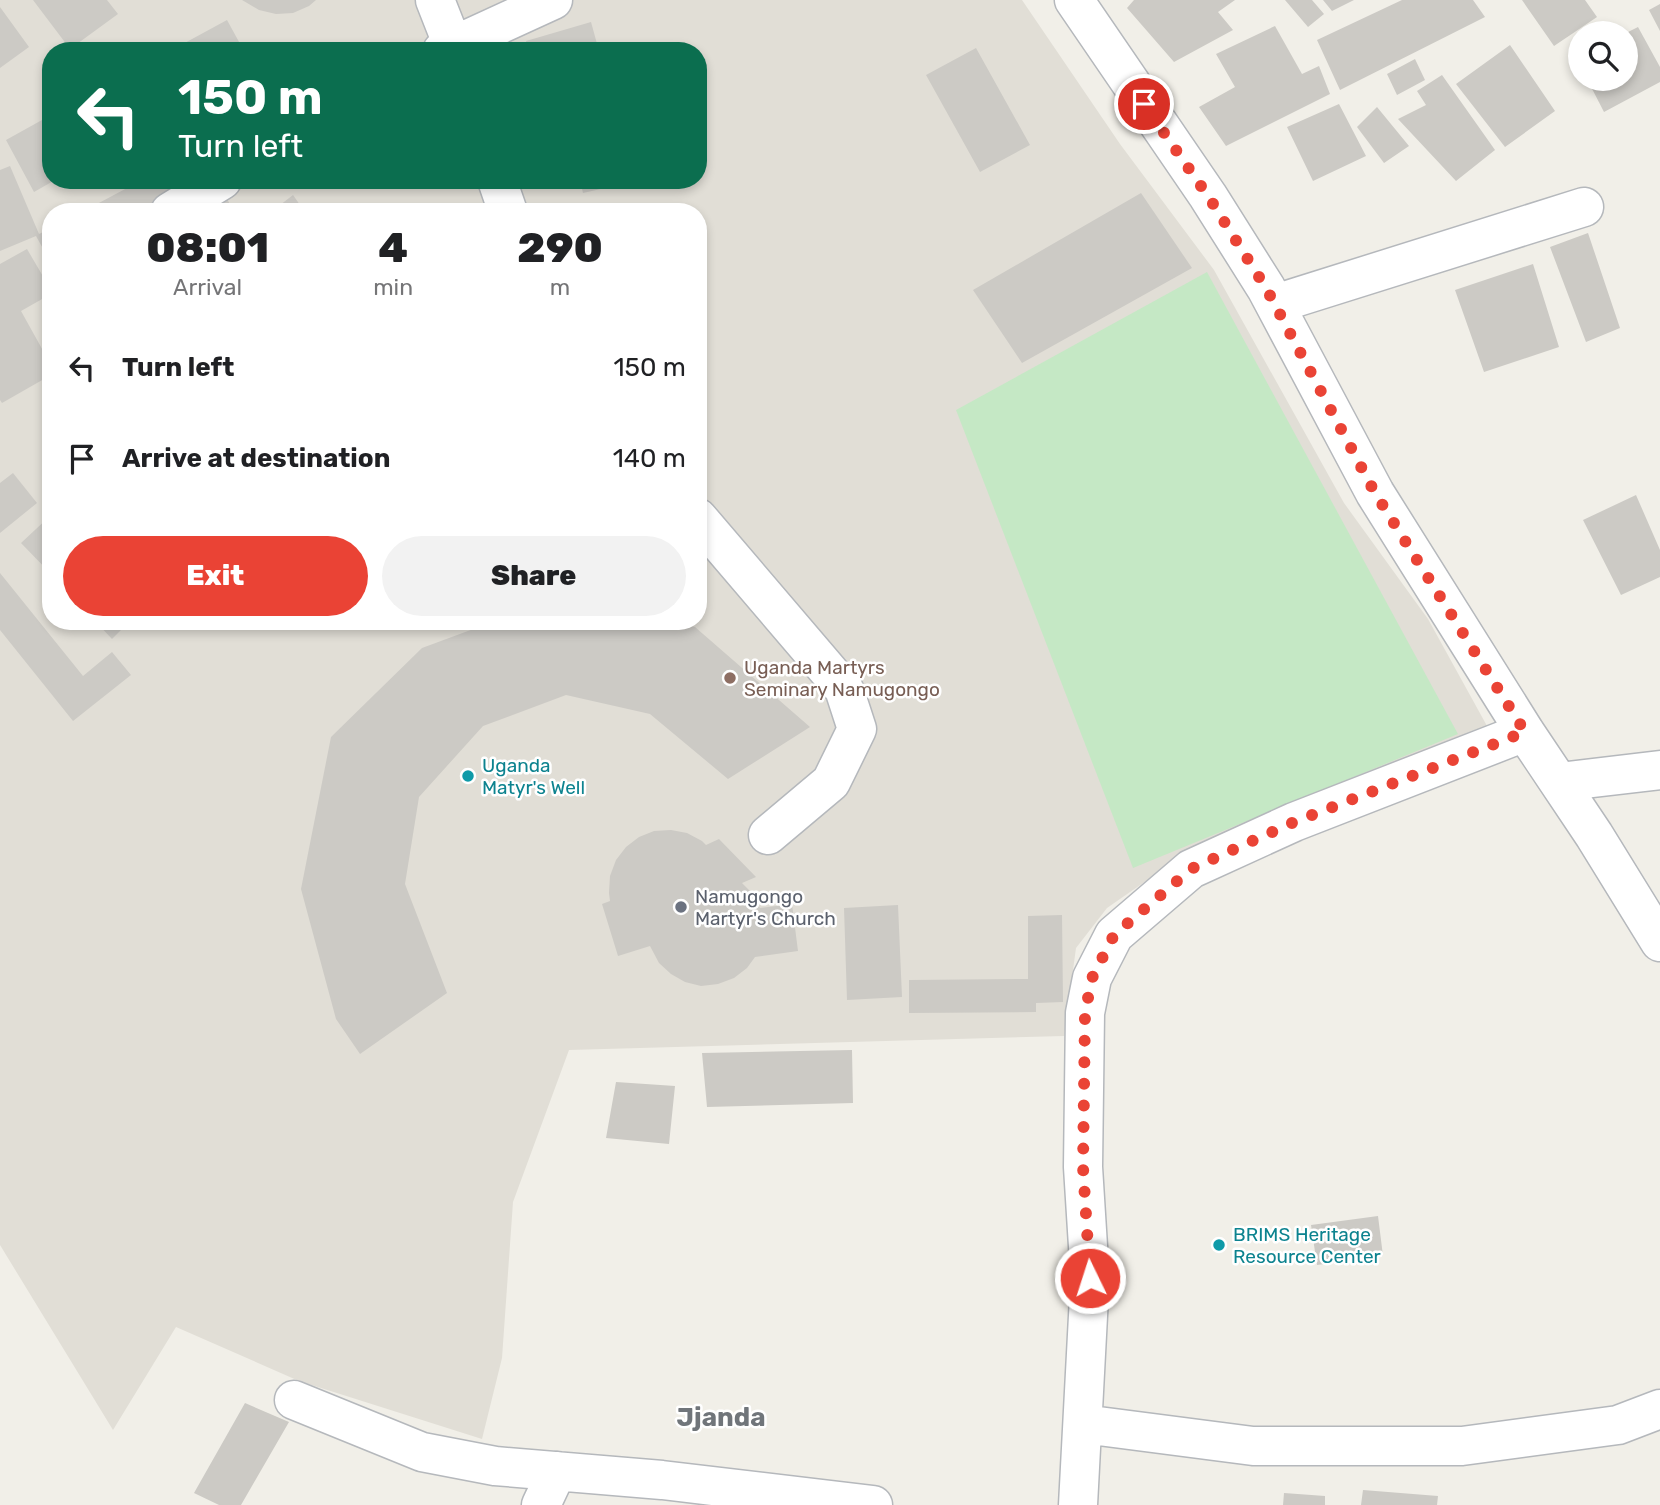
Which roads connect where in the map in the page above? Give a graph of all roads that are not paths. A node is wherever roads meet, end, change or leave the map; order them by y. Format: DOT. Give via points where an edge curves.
graph roads {
  1 [pos="435,0"];
  2 [pos="553,0"];
  3 [pos="1080,3"];
  4 [pos="448,42"];
  5 [pos="465,42"];
  6 [pos="207,189"];
  7 [pos="185,203"];
  8 [pos="1584,207"];
  9 [pos="1275,304"];
  10 [pos="707,529"];
  11 [pos="1525,732"];
  12 [pos="1660,770"];
  13 [pos="1559,782"];
  14 [pos="768,835"];
  15 [pos="1660,942"];
  16 [pos="294,1401"];
  17 [pos="1660,1409"];
  18 [pos="1083,1424"];
  19 [pos="556,1471"];
  20 [pos="541,1505"];
  21 [pos="873,1505"];
  22 [pos="1078,1505"];
  1 -- 4 [label="street"];
  2 -- 5 [label="street"];
  3 -- 9 [label="street"];
  6 -- 7 [label="street"];
  8 -- 9 [label="street"];
  9 -- 11 [label="street" via="1375,493"];
  10 -- 14 [label="street" via="844,689 857,729 831,782"];
  11 -- 13 [label="street"];
  11 -- 18 [label="street" via="1294,822 1191,869 1114,935 1092,978 1085,1013 1083,1167 1090,1278"];
  12 -- 13 [label="street"];
  13 -- 15 [label="street"];
  16 -- 19 [label="street" via="422,1452 495,1466"];
  17 -- 18 [label="street" via="1618,1425 1462,1446 1254,1446"];
  18 -- 22 [label="street"];
  19 -- 20 [label="street"];
  19 -- 21 [label="street"];
}
